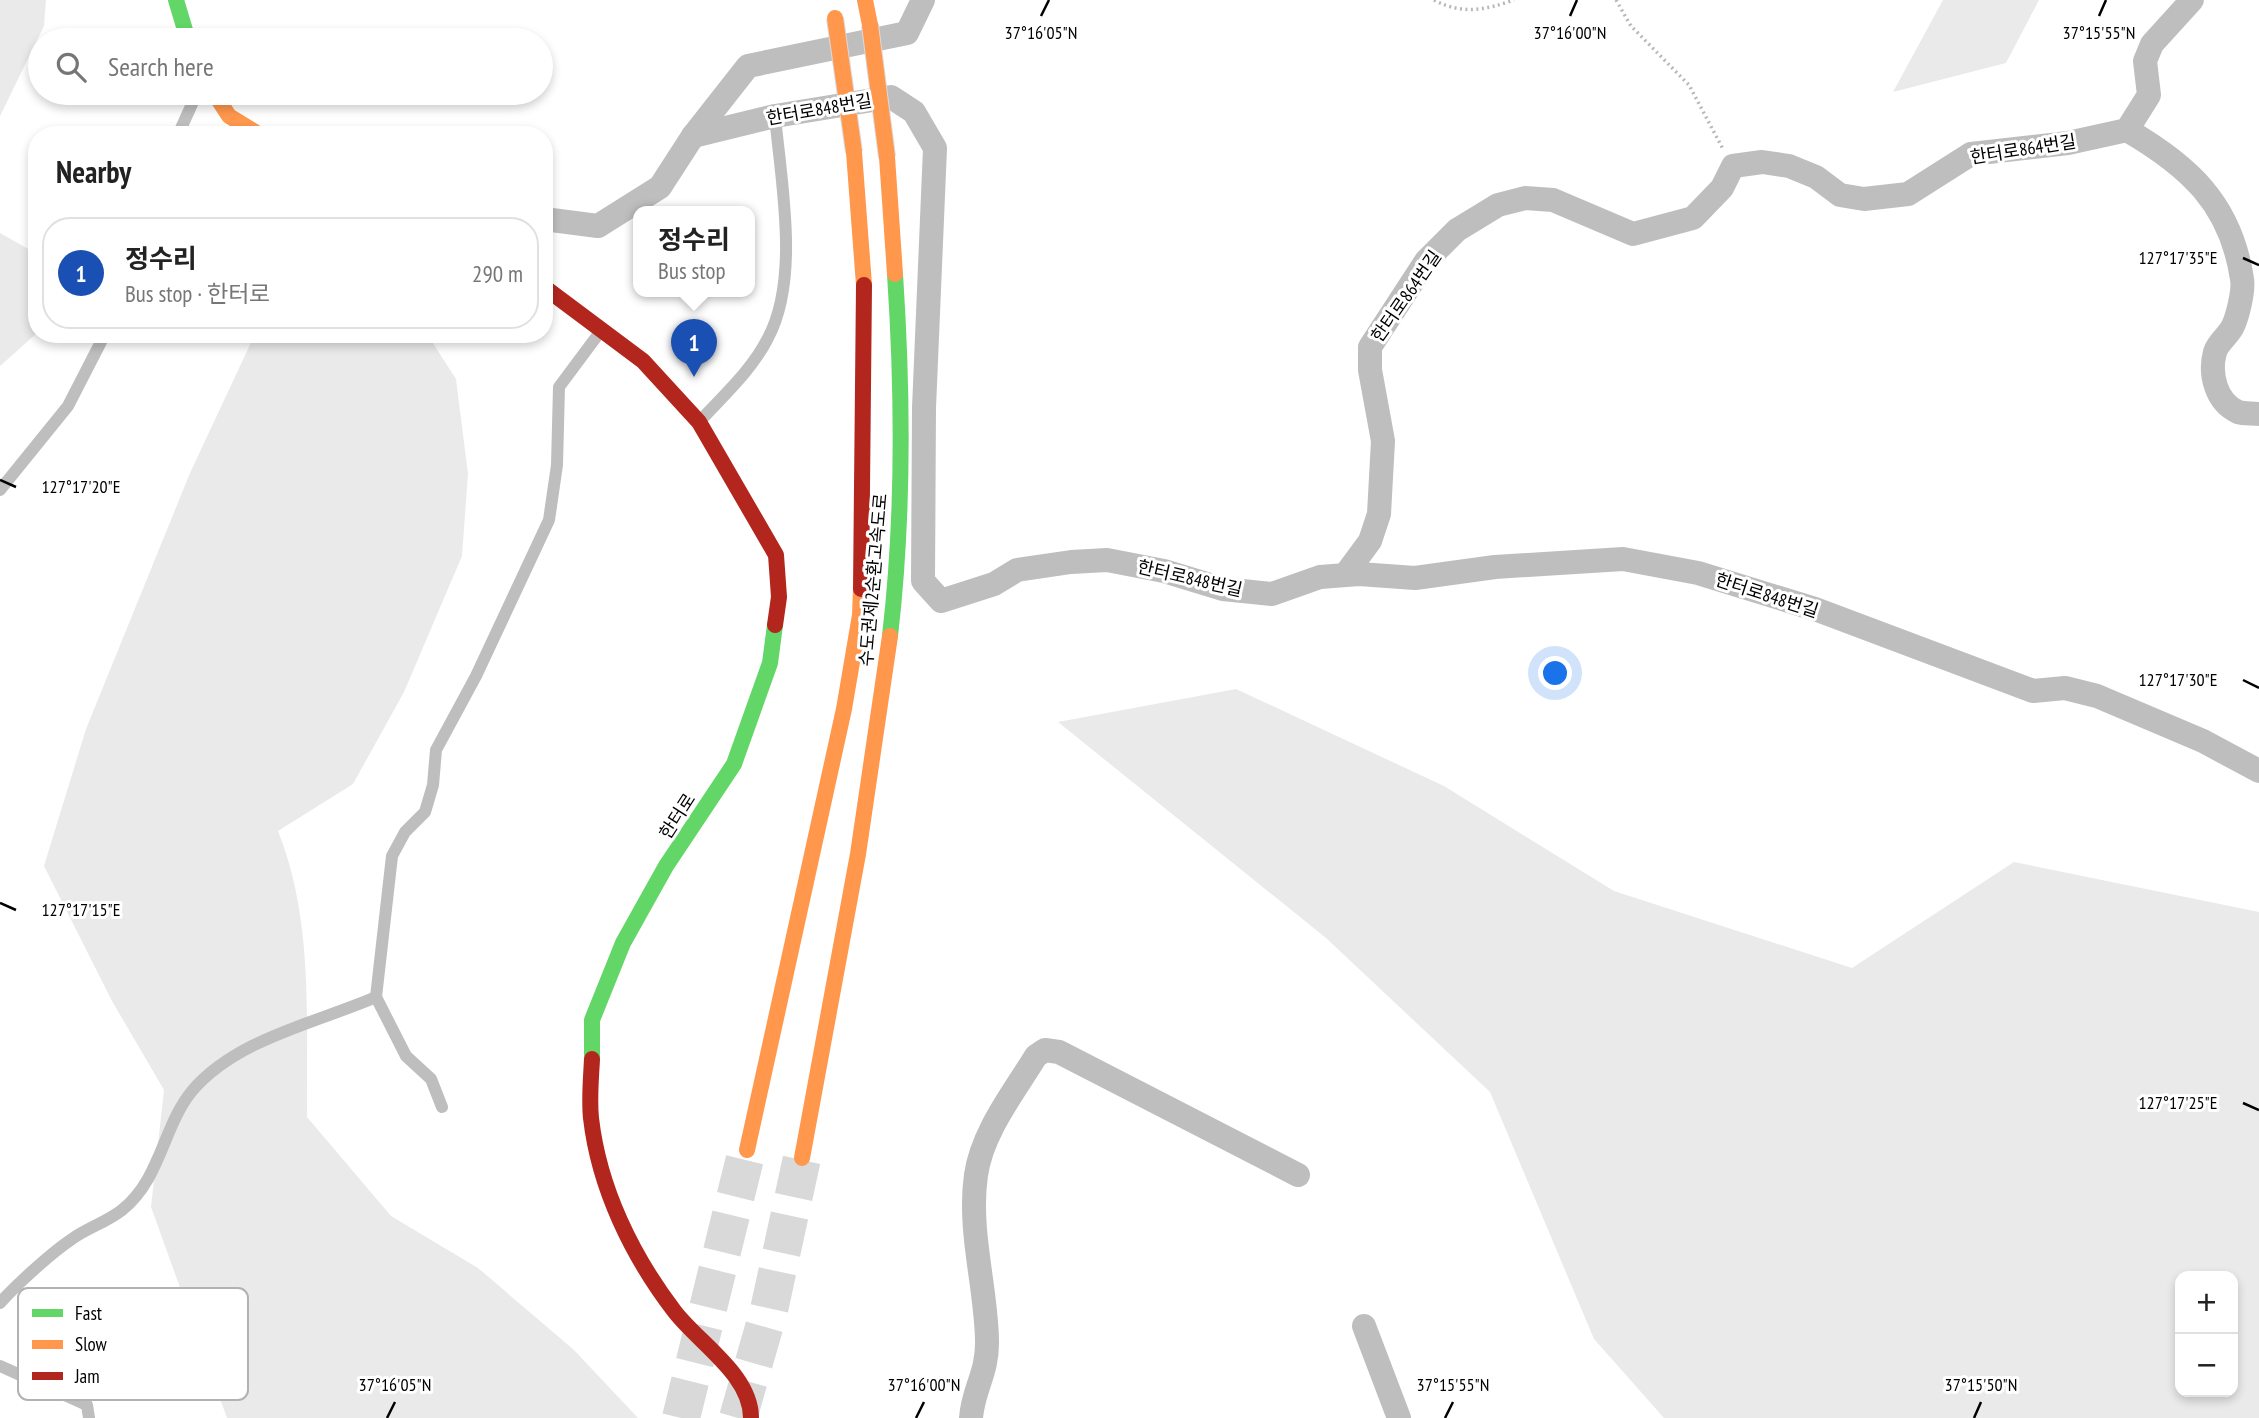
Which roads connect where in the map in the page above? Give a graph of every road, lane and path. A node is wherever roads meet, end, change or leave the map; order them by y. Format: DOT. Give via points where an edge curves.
graph roads {
  1 [pos="176,0"];
  2 [pos="831,0"];
  3 [pos="865,0"];
  4 [pos="923,0"];
  5 [pos="1434,0"];
  6 [pos="1514,0"];
  7 [pos="1616,0"];
  8 [pos="2192,0"];
  9 [pos="184,28"];
  10 [pos="192,105"];
  11 [pos="222,105"];
  12 [pos="775,116"];
  13 [pos="182,126"];
  14 [pos="245,126"];
  15 [pos="2127,130"];
  16 [pos="693,136"];
  17 [pos="1732,166"];
  18 [pos="553,220"];
  19 [pos="553,293"];
  20 [pos="600,332"];
  21 [pos="100,343"];
  22 [pos="2259,414"];
  23 [pos="699,422"];
  24 [pos="0,489"];
  25 [pos="1345,575"];
  26 [pos="2259,771"];
  27 [pos="376,997"];
  28 [pos="442,1107"];
  29 [pos="747,1150"];
  30 [pos="802,1158"];
  31 [pos="1298,1175"];
  32 [pos="0,1303"];
  33 [pos="1364,1326"];
  34 [pos="0,1366"];
  35 [pos="18,1374"];
  36 [pos="76,1400"];
  37 [pos="756,1411"];
  38 [pos="89,1418"];
  39 [pos="971,1418"];
  40 [pos="1399,1418"];
  1 -- 9 [label="main road"];
  2 -- 29 [label="main road, 수도권제2순환고속도로, bridge" via="854,152 866,307 860,615 789,970"];
  3 -- 30 [label="main road, 수도권제2순환고속도로, bridge" via="887,157 898,296 903,427 898,546 870,781"];
  4 -- 16 [label="street" via="907,33 748,66"];
  5 -- 6 [label="path" via="1479,12"];
  7 -- 17 [label="path" via="1631,26 1689,85"];
  8 -- 15 [label="street" via="2152,44 2145,61 2149,95"];
  10 -- 13 [label="lane"];
  11 -- 14 [label="main road"];
  12 -- 16 [label="street, 한터로848번길"];
  12 -- 23 [label="lane" via="786,243 780,304 769,337 751,364"];
  12 -- 25 [label="street, 한터로848번길" via="891,97 914,112 935,148 924,408 923,581 941,601 994,584 1017,570 1071,562 1107,560 1223,589 1272,594 1320,577"];
  15 -- 17 [label="street, 한터로864번길" via="2068,143 1971,153 1908,194 1864,199 1840,195 1816,177 1789,166 1762,162"];
  15 -- 22 [label="street" via="2161,150 2202,186 2226,221 2243,282 2233,326 2216,350 2216,390 2238,412"];
  16 -- 18 [label="street" via="660,187 598,226"];
  17 -- 25 [label="street, 한터로864번길" via="1721,188 1693,218 1633,234 1552,200 1525,198 1498,205 1457,230 1426,261 1370,347 1382,442 1379,514 1370,541"];
  19 -- 20 [label="main road, 한터로"];
  20 -- 23 [label="main road, 한터로" via="643,361"];
  20 -- 27 [label="lane" via="559,387 557,465 549,520 436,750 425,812 405,832 392,856"];
  21 -- 24 [label="lane" via="68,406"];
  23 -- 37 [label="main road, 한터로" via="776,555 779,597 770,663 734,764 666,866 623,943 592,1020 591,1117 603,1178 622,1227 675,1312 732,1373"];
  25 -- 26 [label="street, 한터로848번길" via="1415,579 1495,567 1623,559 1698,573 1815,609 2033,691 2065,688 2097,696 2203,741"];
  27 -- 28 [label="lane" via="406,1056 431,1079"];
  27 -- 32 [label="lane" via="258,1045 205,1078 190,1093 137,1195 122,1211 71,1239"];
  31 -- 39 [label="street" via="1059,1052 1045,1050 997,1119 976,1174 974,1208 988,1341 986,1372 974,1397"];
  33 -- 40 [label="street"];
  34 -- 35 [label="lane"];
  36 -- 38 [label="lane" via="87,1405"];
}
